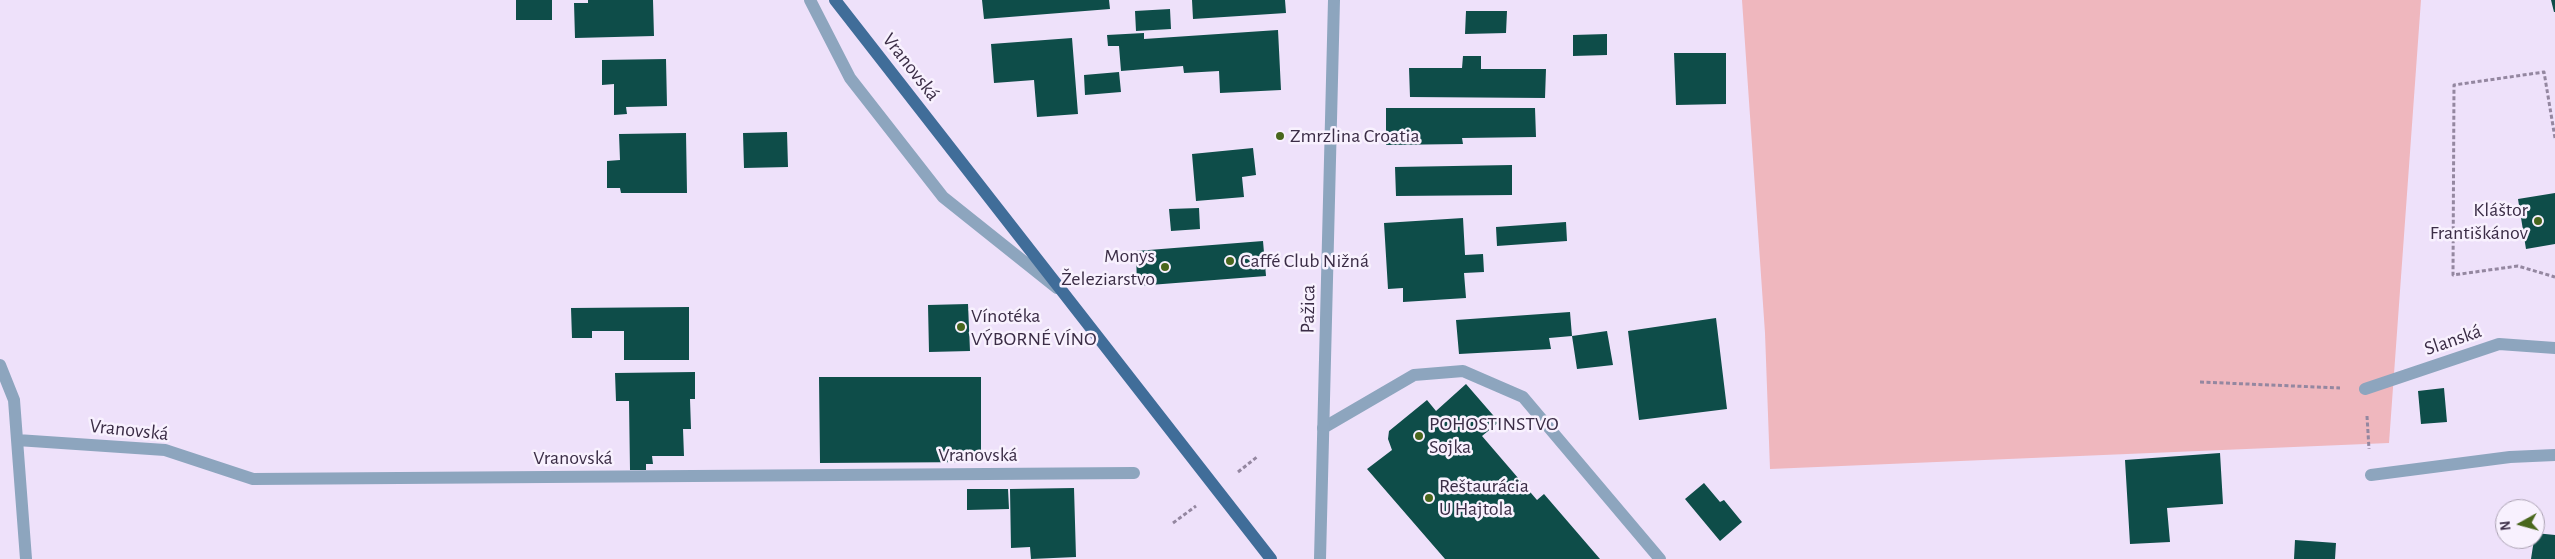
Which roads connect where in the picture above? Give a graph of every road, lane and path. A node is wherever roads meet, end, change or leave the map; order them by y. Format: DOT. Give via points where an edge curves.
graph roads {
  1 [pos="810,0"];
  2 [pos="834,0"];
  3 [pos="1334,0"];
  4 [pos="2555,138"];
  5 [pos="2555,277"];
  6 [pos="1065,295"];
  7 [pos="2555,348"];
  8 [pos="0,365"];
  9 [pos="2200,382"];
  10 [pos="2365,390"];
  11 [pos="1324,428"];
  12 [pos="17,440"];
  13 [pos="2555,455"];
  14 [pos="1134,473"];
  15 [pos="2371,475"];
  16 [pos="26,559"];
  17 [pos="1272,559"];
  18 [pos="1320,559"];
  19 [pos="1660,559"];
  1 -- 6 [label="street" via="850,78 943,197"];
  2 -- 6 [label="main road, Vranovská"];
  3 -- 11 [label="street, Pažica"];
  4 -- 5 [label="path" via="2544,72 2454,85 2453,275 2518,266"];
  6 -- 17 [label="main road, Vranovská"];
  7 -- 10 [label="street, Slanská" via="2499,344"];
  8 -- 12 [label="street" via="14,400"];
  9 -- 10 [label="path"];
  10 -- 15 [label="path"];
  11 -- 18 [label="street, Pažica"];
  11 -- 19 [label="street" via="1414,375 1463,371 1523,397"];
  12 -- 14 [label="street, Vranovská" via="165,450 253,479"];
  12 -- 16 [label="street"];
  13 -- 15 [label="street" via="2510,457"];
}
